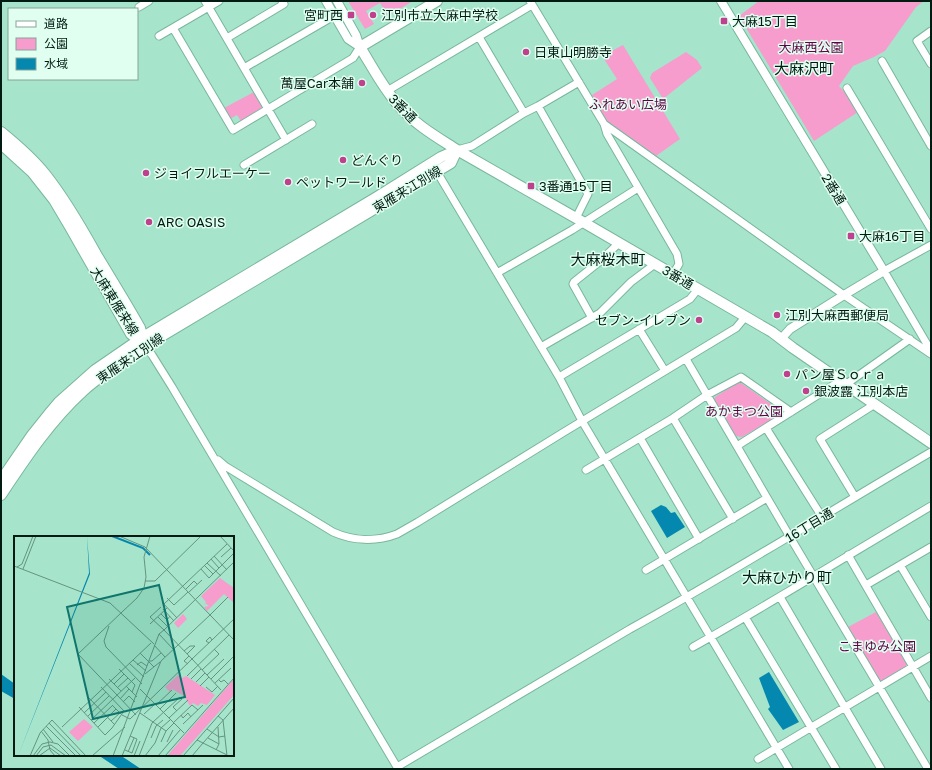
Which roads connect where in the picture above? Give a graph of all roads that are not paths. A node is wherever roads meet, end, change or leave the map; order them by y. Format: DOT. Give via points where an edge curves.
graph roads {
  1 [pos="149,1"];
  2 [pos="218,1"];
  3 [pos="282,1"];
  4 [pos="326,1"];
  5 [pos="337,1"];
  6 [pos="436,1"];
  7 [pos="721,1"];
  8 [pos="531,3"];
  9 [pos="207,4"];
  10 [pos="139,7"];
  11 [pos="342,11"];
  12 [pos="334,15"];
  13 [pos="173,28"];
  14 [pos="931,31"];
  15 [pos="159,36"];
  16 [pos="479,37"];
  17 [pos="226,38"];
  18 [pos="360,47"];
  19 [pos="882,61"];
  20 [pos="931,64"];
  21 [pos="244,68"];
  22 [pos="579,82"];
  23 [pos="847,88"];
  24 [pos="387,91"];
  25 [pos="538,106"];
  26 [pos="268,109"];
  27 [pos="524,113"];
  28 [pos="312,124"];
  29 [pos="604,124"];
  30 [pos="1,132"];
  31 [pos="286,140"];
  32 [pos="1,144"];
  33 [pos="931,146"];
  34 [pos="457,150"];
  35 [pos="244,166"];
  36 [pos="437,172"];
  37 [pos="638,188"];
  38 [pos="579,220"];
  39 [pos="931,229"];
  40 [pos="618,243"];
  41 [pos="929,246"];
  42 [pos="931,254"];
  43 [pos="655,264"];
  44 [pos="884,271"];
  45 [pos="497,273"];
  46 [pos="674,274"];
  47 [pos="698,289"];
  48 [pos="844,295"];
  49 [pos="746,316"];
  50 [pos="592,318"];
  51 [pos="639,329"];
  52 [pos="781,339"];
  53 [pos="910,340"];
  54 [pos="142,341"];
  55 [pos="541,347"];
  56 [pos="931,352"];
  57 [pos="686,358"];
  58 [pos="665,371"];
  59 [pos="559,377"];
  60 [pos="843,383"];
  61 [pos="707,395"];
  62 [pos="875,404"];
  63 [pos="792,412"];
  64 [pos="673,418"];
  65 [pos="582,421"];
  66 [pos="766,428"];
  67 [pos="640,438"];
  68 [pos="931,443"];
  69 [pos="737,446"];
  70 [pos="209,450"];
  71 [pos="931,452"];
  72 [pos="605,459"];
  73 [pos="586,470"];
  74 [pos="1,480"];
  75 [pos="1,495"];
  76 [pos="855,497"];
  77 [pos="767,498"];
  78 [pos="931,506"];
  79 [pos="822,517"];
  80 [pos="733,519"];
  81 [pos="790,537"];
  82 [pos="699,539"];
  83 [pos="931,547"];
  84 [pos="848,555"];
  85 [pos="665,560"];
  86 [pos="900,565"];
  87 [pos="646,570"];
  88 [pos="814,577"];
  89 [pos="866,586"];
  90 [pos="687,597"];
  91 [pos="780,597"];
  92 [pos="745,617"];
  93 [pos="931,617"];
  94 [pos="711,637"];
  95 [pos="693,647"];
  96 [pos="931,656"];
  97 [pos="913,667"];
  98 [pos="879,687"];
  99 [pos="931,698"];
  100 [pos="846,707"];
  101 [pos="812,727"];
  102 [pos="777,748"];
  103 [pos="758,759"];
  104 [pos="789,769"];
  105 [pos="836,769"];
  106 [pos="881,769"];
  107 [pos="928,769"];
  1 -- 10 [label="street"];
  2 -- 9 [label="street"];
  3 -- 17 [label="street" via="284,4"];
  4 -- 12 [label="street, 3番通"];
  5 -- 11 [label="street, 3番通"];
  6 -- 18 [label="main road"];
  7 -- 44 [label="street, 2番通"];
  8 -- 16 [label="street"];
  8 -- 22 [label="street"];
  9 -- 13 [label="street"];
  9 -- 17 [label="street"];
  11 -- 12 [label="street"];
  11 -- 18 [label="street, 3番通"];
  12 -- 18 [label="street, 3番通" via="348,39"];
  12 -- 21 [label="street"];
  13 -- 15 [label="street"];
  13 -- 26 [label="street" via="233,130"];
  14 -- 20 [label="street" via="917,41"];
  16 -- 24 [label="street"];
  16 -- 27 [label="street"];
  17 -- 21 [label="street"];
  18 -- 24 [label="main road, 3番通"];
  18 -- 26 [label="street" via="353,58"];
  19 -- 33 [label="street"];
  21 -- 26 [label="street"];
  22 -- 25 [label="street"];
  22 -- 29 [label="street"];
  23 -- 39 [label="street"];
  24 -- 34 [label="main road, 3番通" via="415,122"];
  25 -- 27 [label="street"];
  25 -- 38 [label="street" via="588,194"];
  26 -- 31 [label="street"];
  27 -- 34 [label="street" via="472,146"];
  28 -- 31 [label="street"];
  29 -- 37 [label="street" via="607,134"];
  29 -- 48 [label="street"];
  30 -- 54 [label="main road, 大麻東雁来線" via="38,166 60,195 140,328"];
  31 -- 35 [label="street"];
  32 -- 54 [label="main road, 大麻東雁来線" via="32,172 54,200 131,334"];
  34 -- 36 [label="main road, 東雁来江別線" via="451,163"];
  34 -- 38 [label="main road, 3番通"];
  34 -- 54 [label="main road, 東雁来江別線" via="441,157"];
  36 -- 45 [label="street"];
  36 -- 54 [label="main road, 東雁来江別線"];
  37 -- 38 [label="street"];
  37 -- 46 [label="street" via="677,254 679,264"];
  38 -- 40 [label="main road, 3番通"];
  38 -- 45 [label="street" via="572,230"];
  40 -- 43 [label="main road, 3番通"];
  40 -- 50 [label="street" via="573,284"];
  41 -- 42 [label="street"];
  41 -- 44 [label="street"];
  43 -- 46 [label="main road, 3番通"];
  43 -- 50 [label="street"];
  44 -- 48 [label="street"];
  44 -- 56 [label="street"];
  45 -- 55 [label="street"];
  46 -- 47 [label="main road, 3番通"];
  47 -- 49 [label="main road, 3番通"];
  47 -- 51 [label="street" via="690,298"];
  48 -- 52 [label="street" via="790,329"];
  48 -- 53 [label="street"];
  49 -- 52 [label="main road, 3番通"];
  49 -- 57 [label="street" via="736,328"];
  50 -- 55 [label="street"];
  51 -- 58 [label="street"];
  51 -- 59 [label="street"];
  52 -- 60 [label="main road, 3番通"];
  53 -- 56 [label="street"];
  53 -- 60 [label="street"];
  54 -- 70 [label="street"];
  54 -- 74 [label="main road, 東雁来江別線" via="95,370 59,402 32,434"];
  54 -- 75 [label="main road, 東雁来江別線" via="124,359 83,391 54,421"];
  55 -- 59 [label="street"];
  57 -- 58 [label="street"];
  57 -- 61 [label="street"];
  58 -- 65 [label="street"];
  59 -- 65 [label="street"];
  60 -- 62 [label="main road, 3番通"];
  60 -- 63 [label="street"];
  61 -- 63 [label="street" via="741,377"];
  61 -- 64 [label="street"];
  61 -- 69 [label="street"];
  62 -- 68 [label="main road, 3番通"];
  62 -- 76 [label="street" via="820,439"];
  63 -- 66 [label="street"];
  64 -- 67 [label="street"];
  64 -- 80 [label="street"];
  65 -- 70 [label="street" via="408,528 388,537 370,539 349,538 333,532 225,466"];
  65 -- 72 [label="street"];
  66 -- 69 [label="street"];
  66 -- 79 [label="street"];
  67 -- 72 [label="street"];
  67 -- 82 [label="street"];
  69 -- 77 [label="street"];
  70 -- 90 [label="street, 16丁目通" via="397,767"];
  71 -- 76 [label="street, 16丁目通"];
  72 -- 73 [label="street"];
  72 -- 85 [label="street"];
  76 -- 79 [label="street, 16丁目通"];
  77 -- 80 [label="street"];
  77 -- 81 [label="street"];
  78 -- 84 [label="street"];
  79 -- 81 [label="street, 16丁目通"];
  80 -- 82 [label="street"];
  81 -- 88 [label="street"];
  81 -- 90 [label="street, 16丁目通"];
  82 -- 85 [label="street"];
  83 -- 86 [label="street"];
  84 -- 88 [label="street"];
  84 -- 89 [label="street"];
  85 -- 87 [label="street"];
  85 -- 90 [label="street"];
  86 -- 89 [label="street"];
  86 -- 93 [label="street"];
  88 -- 91 [label="street"];
  88 -- 98 [label="street"];
  89 -- 97 [label="street"];
  90 -- 94 [label="street"];
  91 -- 92 [label="street"];
  91 -- 100 [label="street"];
  92 -- 94 [label="street"];
  92 -- 101 [label="street"];
  94 -- 95 [label="street"];
  94 -- 102 [label="street"];
  96 -- 97 [label="street"];
  97 -- 98 [label="street"];
  97 -- 99 [label="street"];
  98 -- 100 [label="street"];
  98 -- 107 [label="street"];
  100 -- 101 [label="street"];
  100 -- 106 [label="street"];
  101 -- 102 [label="street"];
  101 -- 105 [label="street"];
  102 -- 103 [label="street"];
  102 -- 104 [label="street"];
}
